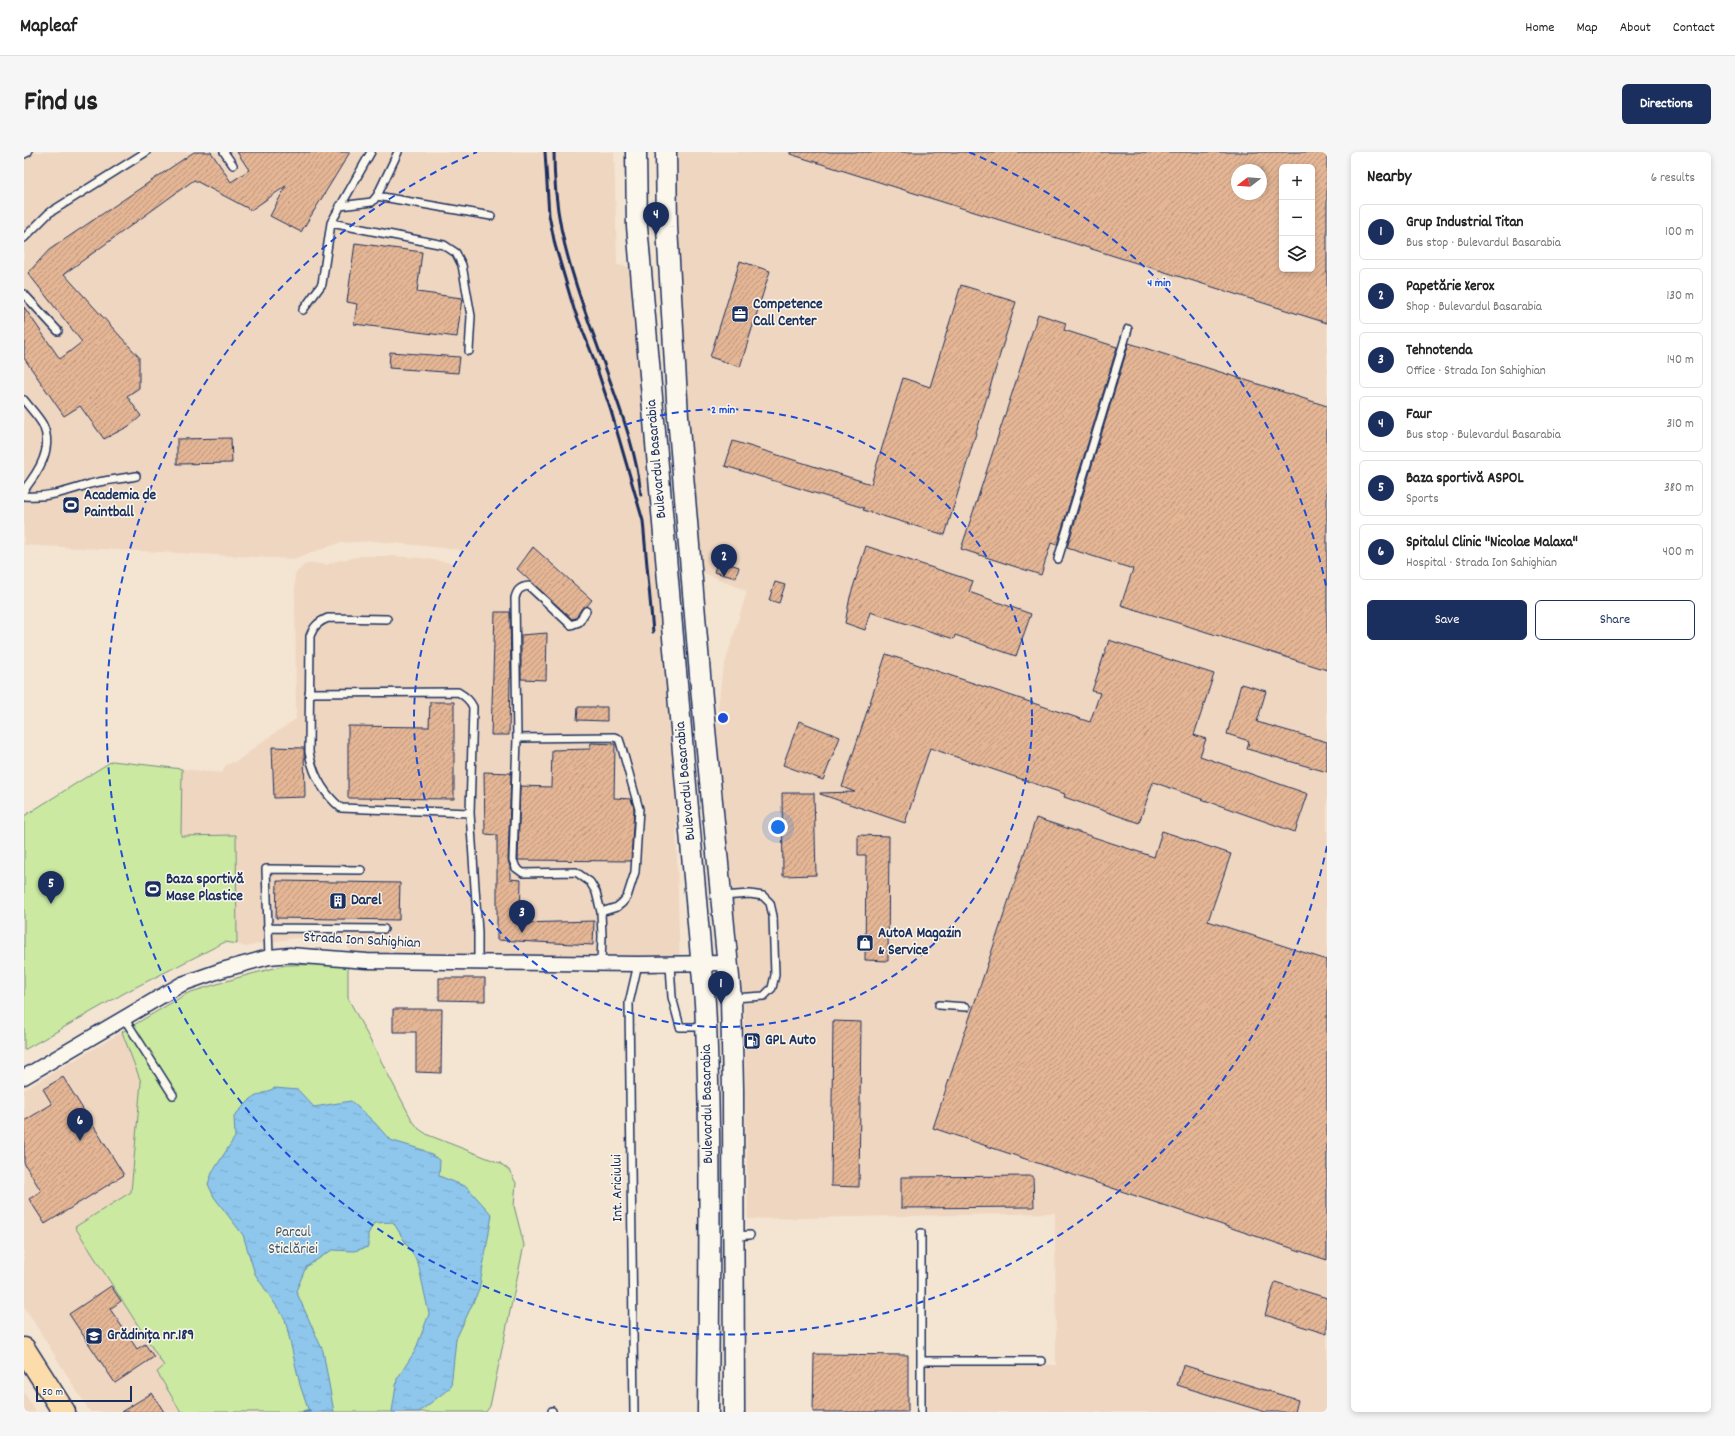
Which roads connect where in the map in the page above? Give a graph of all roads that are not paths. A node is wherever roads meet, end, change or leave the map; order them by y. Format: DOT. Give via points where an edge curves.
graph roads {
  1 [pos="28,152"];
  2 [pos="146,152"];
  3 [pos="224,152"];
  4 [pos="371,152"];
  5 [pos="398,152"];
  6 [pos="636,152"];
  7 [pos="666,152"];
  8 [pos="24,154"];
  9 [pos="233,165"];
  10 [pos="377,196"];
  11 [pos="340,206"];
  12 [pos="491,216"];
  13 [pos="331,223"];
  14 [pos="24,238"];
  15 [pos="24,294"];
  16 [pos="303,310"];
  17 [pos="1128,330"];
  18 [pos="58,331"];
  19 [pos="469,351"];
  20 [pos="24,400"];
  21 [pos="136,476"];
  22 [pos="24,490"];
  23 [pos="24,496"];
  24 [pos="1058,559"];
  25 [pos="586,611"];
  26 [pos="387,619"];
  27 [pos="309,693"];
  28 [pos="517,738"];
  29 [pos="470,812"];
  30 [pos="361,870"];
  31 [pos="721,896"];
  32 [pos="600,912"];
  33 [pos="267,928"];
  34 [pos="384,929"];
  35 [pos="268,957"];
  36 [pos="478,962"];
  37 [pos="601,963"];
  38 [pos="727,963"];
  39 [pos="638,964"];
  40 [pos="670,964"];
  41 [pos="701,964"];
  42 [pos="730,998"];
  43 [pos="939,1005"];
  44 [pos="966,1007"];
  45 [pos="124,1018"];
  46 [pos="706,1027"];
  47 [pos="24,1077"];
  48 [pos="173,1095"];
  49 [pos="921,1233"];
  50 [pos="24,1349"];
  51 [pos="921,1361"];
  52 [pos="1040,1361"];
  53 [pos="64,1412"];
  54 [pos="634,1412"];
  55 [pos="708,1412"];
  56 [pos="734,1412"];
  57 [pos="920,1412"];
  1 -- 8 [label="lane"];
  2 -- 14 [label="lane" via="49,213"];
  3 -- 9 [label="lane"];
  4 -- 11 [label="lane"];
  5 -- 10 [label="lane"];
  6 -- 41 [label="main road, Bulevardul Basarabia" via="637,226"];
  7 -- 31 [label="main road, Bulevardul Basarabia" via="667,234 678,416"];
  10 -- 11 [label="lane" via="372,202"];
  10 -- 12 [label="lane"];
  11 -- 13 [label="lane"];
  13 -- 16 [label="lane" via="322,284"];
  13 -- 19 [label="lane" via="444,245 456,253 462,265 471,316"];
  15 -- 18 [label="lane"];
  17 -- 24 [label="lane"];
  20 -- 22 [label="lane" via="42,424 47,445 46,454"];
  21 -- 23 [label="lane" via="91,484 64,493"];
  25 -- 28 [label="lane" via="579,622 571,625 529,586 521,587 517,591"];
  26 -- 27 [label="lane" via="328,618 313,627 310,636"];
  27 -- 29 [label="lane" via="309,752 312,768 323,790 341,808"];
  27 -- 29 [label="lane" via="458,692 465,695 473,707"];
  28 -- 32 [label="lane" via="513,860 516,868 523,873 576,872 590,882 596,892"];
  28 -- 32 [label="lane" via="619,739 639,809 635,872 628,897 617,907"];
  29 -- 36 [label="lane"];
  30 -- 33 [label="lane" via="266,869"];
  31 -- 38 [label="main road, Bulevardul Basarabia"];
  31 -- 42 [label="lane" via="763,896 770,903 773,916 775,975 772,988 764,996"];
  32 -- 37 [label="lane"];
  33 -- 34 [label="lane"];
  33 -- 35 [label="lane"];
  35 -- 36 [label="street, Strada Ion Sahighian" via="290,955 367,961"];
  35 -- 45 [label="street, Strada Ion Sahighian" via="182,984"];
  36 -- 37 [label="street, Strada Ion Sahighian"];
  37 -- 39 [label="street, Strada Ion Sahighian"];
  38 -- 41 [label="street, Strada Ion Sahighian"];
  38 -- 42 [label="main road, Bulevardul Basarabia"];
  39 -- 40 [label="street, Strada Ion Sahighian"];
  39 -- 54 [label="lane, Int. Ariciului" via="629,1003"];
  40 -- 41 [label="street, Strada Ion Sahighian"];
  40 -- 46 [label="lane" via="672,997 680,1027"];
  41 -- 46 [label="main road, Bulevardul Basarabia"];
  42 -- 56 [label="main road, Bulevardul Basarabia" via="742,1236"];
  43 -- 44 [label="lane"];
  45 -- 47 [label="street, Strada Ion Sahighian"];
  45 -- 48 [label="lane"];
  46 -- 55 [label="main road, Bulevardul Basarabia"];
  49 -- 51 [label="lane"];
  50 -- 53 [label="main road"];
  51 -- 52 [label="lane"];
  51 -- 57 [label="lane"];
}
